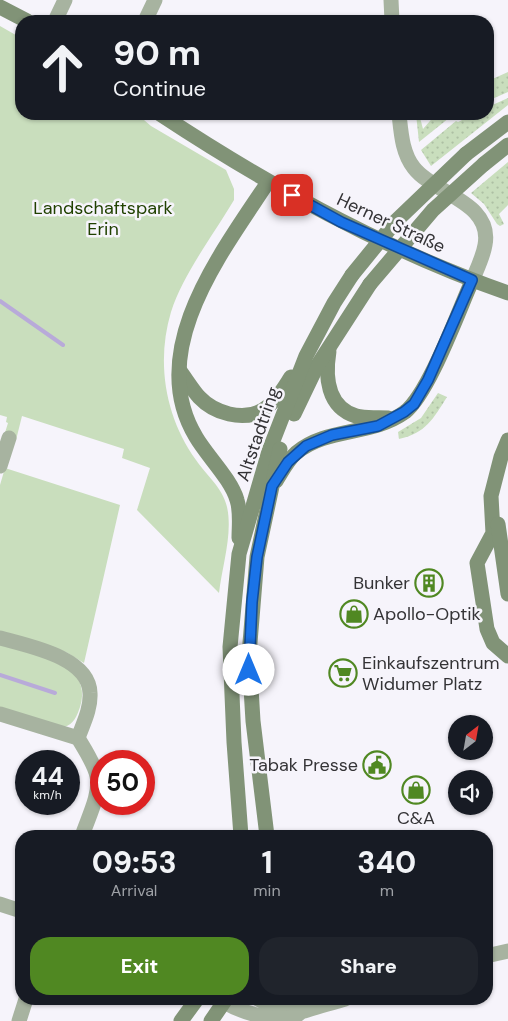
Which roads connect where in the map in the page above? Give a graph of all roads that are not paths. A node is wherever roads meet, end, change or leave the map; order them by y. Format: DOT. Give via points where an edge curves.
graph roads {
  1 [pos="65,0"];
  2 [pos="155,0"];
  3 [pos="391,0"];
  4 [pos="0,7"];
  5 [pos="15,15"];
  6 [pos="58,15"];
  7 [pos="148,15"];
  8 [pos="392,15"];
  9 [pos="170,120"];
  10 [pos="400,120"];
  11 [pos="508,122"];
  12 [pos="508,145"];
  13 [pos="268,182"];
  14 [pos="472,280"];
  15 [pos="508,293"];
  16 [pos="330,346"];
  17 [pos="306,356"];
  18 [pos="180,371"];
  19 [pos="392,419"];
  20 [pos="9,438"];
  21 [pos="508,440"];
  22 [pos="508,456"];
  23 [pos="0,466"];
  24 [pos="272,486"];
  25 [pos="239,554"];
  26 [pos="508,594"];
  27 [pos="0,638"];
  28 [pos="508,656"];
  29 [pos="0,714"];
  30 [pos="78,738"];
  31 [pos="84,830"];
  32 [pos="241,830"];
  33 [pos="266,830"];
  34 [pos="0,904"];
  35 [pos="15,908"];
  36 [pos="508,951"];
  37 [pos="493,954"];
  38 [pos="24,1005"];
  39 [pos="193,1005"];
  40 [pos="220,1005"];
  41 [pos="231,1005"];
  42 [pos="266,1005"];
  43 [pos="324,1005"];
  44 [pos="282,1016"];
  45 [pos="19,1021"];
  46 [pos="181,1021"];
  47 [pos="211,1021"];
  1 -- 6 [label="street"];
  2 -- 7 [label="street"];
  3 -- 8 [label="street"];
  4 -- 5 [label="main road"];
  9 -- 13 [label="main road, Herner Straße"];
  10 -- 14 [label="street" via="403,144 413,167 426,180 462,201 480,218 486,243"];
  11 -- 17 [label="main road, Altstadtring, bridge" via="466,154 396,221 352,275"];
  12 -- 16 [label="main road, Altstadtring, bridge" via="433,210 370,284"];
  13 -- 14 [label="main road, Herner Straße" via="341,222"];
  13 -- 18 [label="main road" via="202,290 181,343"];
  14 -- 15 [label="main road, Herner Straße"];
  14 -- 19 [label="main road" via="420,396"];
  16 -- 19 [label="main road" via="326,373 333,397 340,406 356,416"];
  16 -- 24 [label="main road, Altstadtring" via="298,402 275,465"];
  17 -- 18 [label="main road" via="278,397 262,410 244,415 222,413 211,407 199,397"];
  17 -- 25 [label="main road, Altstadtring" via="269,451"];
  18 -- 25 [label="main road" via="178,390 186,420 238,501"];
  19 -- 24 [label="main road" via="378,426 332,435 306,446 288,462"];
  20 -- 23 [label="street"];
  21 -- 28 [label="main road" via="491,496 493,534 478,563 487,629 494,643"];
  22 -- 26 [label="main road" via="497,497 499,539"];
  24 -- 33 [label="main road, Altstadtring" via="257,557 249,655 253,721"];
  25 -- 32 [label="main road, Altstadtring" via="230,631"];
  27 -- 30 [label="street" via="55,655 81,670 89,683 90,694"];
  29 -- 30 [label="street"];
  30 -- 31 [label="street" via="98,779"];
  34 -- 35 [label="street"];
  36 -- 37 [label="street"];
  38 -- 45 [label="street"];
  39 -- 46 [label="main road"];
  40 -- 47 [label="main road"];
  41 -- 44 [label="street" via="246,1015 263,1020"];
  42 -- 44 [label="street"];
  43 -- 44 [label="street" via="300,1012 293,1018"];
}
